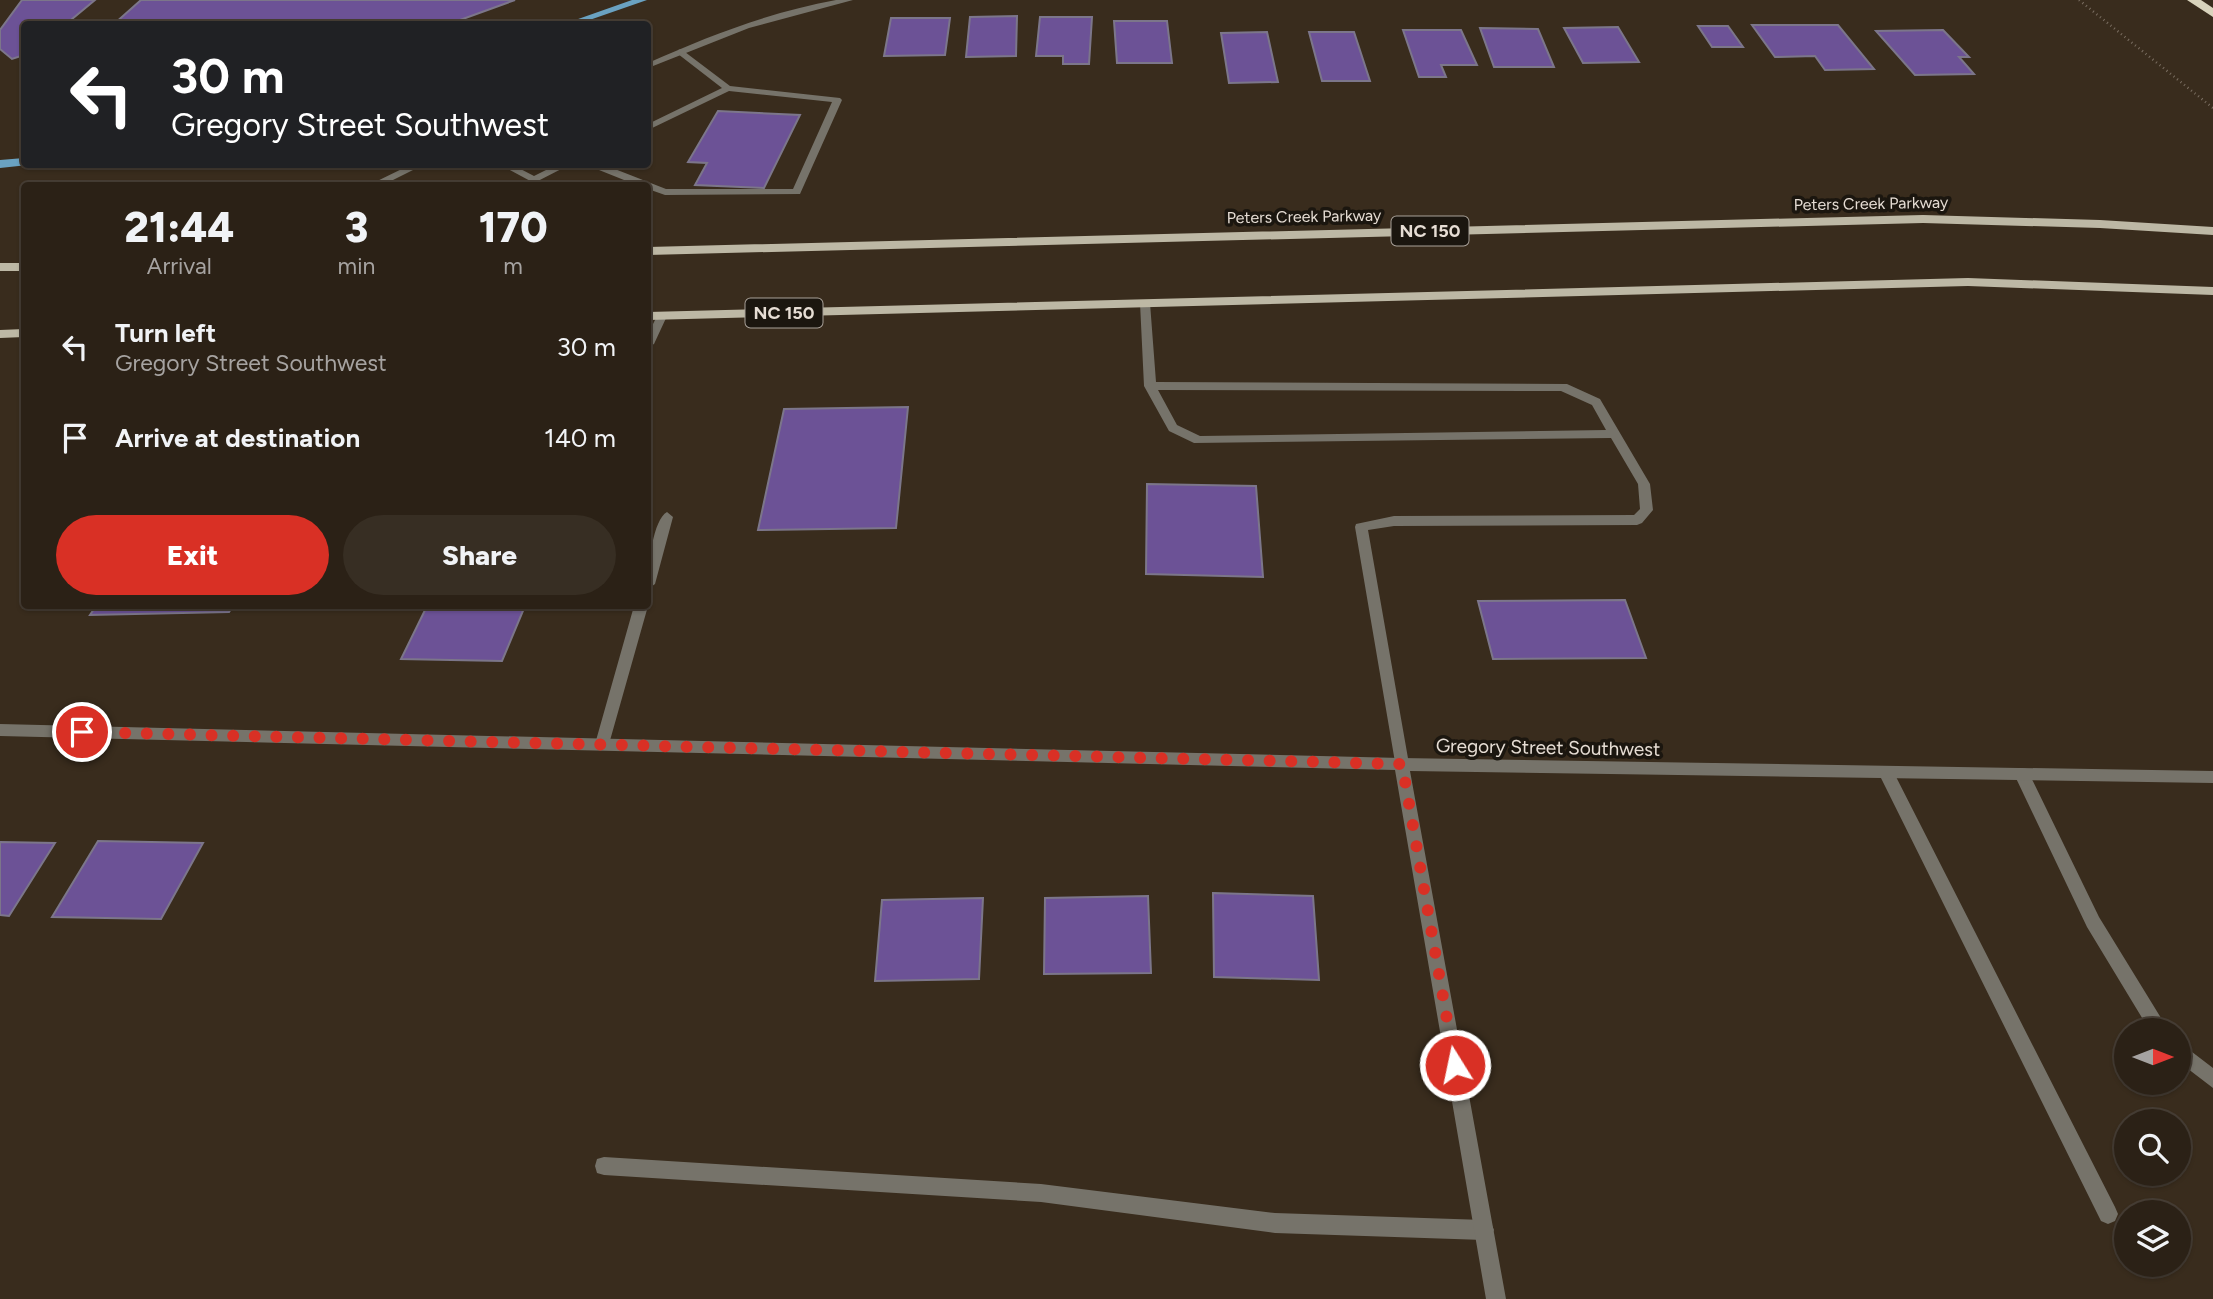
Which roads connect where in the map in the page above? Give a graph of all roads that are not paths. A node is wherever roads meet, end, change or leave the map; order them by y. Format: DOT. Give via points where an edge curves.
graph roads {
  1 [pos="849,0"];
  2 [pos="2193,0"];
  3 [pos="2213,13"];
  4 [pos="681,52"];
  5 [pos="651,65"];
  6 [pos="729,88"];
  7 [pos="651,126"];
  8 [pos="412,168"];
  9 [pos="511,168"];
  10 [pos="559,168"];
  11 [pos="602,168"];
  12 [pos="380,182"];
  13 [pos="639,182"];
  14 [pos="651,187"];
  15 [pos="2213,231"];
  16 [pos="651,251"];
  17 [pos="0,267"];
  18 [pos="21,267"];
  19 [pos="2213,291"];
  20 [pos="1145,303"];
  21 [pos="655,316"];
  22 [pos="21,333"];
  23 [pos="0,334"];
  24 [pos="1150,386"];
  25 [pos="1614,434"];
  26 [pos="667,517"];
  27 [pos="651,573"];
  28 [pos="640,609"];
  29 [pos="0,730"];
  30 [pos="602,744"];
  31 [pos="1402,764"];
  32 [pos="1886,772"];
  33 [pos="2022,774"];
  34 [pos="2213,777"];
  35 [pos="2152,1018"];
  36 [pos="2191,1061"];
  37 [pos="2213,1079"];
  38 [pos="604,1166"];
  39 [pos="2108,1213"];
  40 [pos="1484,1230"];
  41 [pos="1496,1299"];
  1 -- 4 [label="street" via="786,13"];
  2 -- 3 [label="highway"];
  4 -- 5 [label="street"];
  4 -- 6 [label="street"];
  6 -- 7 [label="street"];
  6 -- 14 [label="street" via="837,100 797,192 665,192"];
  8 -- 12 [label="street"];
  9 -- 10 [label="street" via="534,180"];
  11 -- 13 [label="street"];
  15 -- 16 [label="main road, Peters Creek Parkway / NC 150" via="1923,219"];
  17 -- 18 [label="main road"];
  19 -- 20 [label="main road, NC 150" via="1968,282"];
  20 -- 21 [label="main road, NC 150"];
  20 -- 24 [label="street"];
  22 -- 23 [label="main road"];
  24 -- 25 [label="street" via="1563,387 1596,402"];
  24 -- 25 [label="street" via="1173,428 1198,440"];
  25 -- 31 [label="street" via="1644,484 1647,510 1637,520 1394,521 1360,527"];
  26 -- 27 [label="street"];
  28 -- 30 [label="street"];
  29 -- 30 [label="street, Gregory Street Southwest"];
  30 -- 31 [label="street, Gregory Street Southwest"];
  31 -- 32 [label="street, Gregory Street Southwest"];
  31 -- 40 [label="street"];
  32 -- 33 [label="street, Gregory Street Southwest"];
  32 -- 39 [label="street"];
  33 -- 34 [label="street, Gregory Street Southwest"];
  33 -- 35 [label="street" via="2092,922"];
  36 -- 37 [label="street"];
  38 -- 40 [label="street" via="1041,1193 1275,1223"];
  40 -- 41 [label="street"];
}
